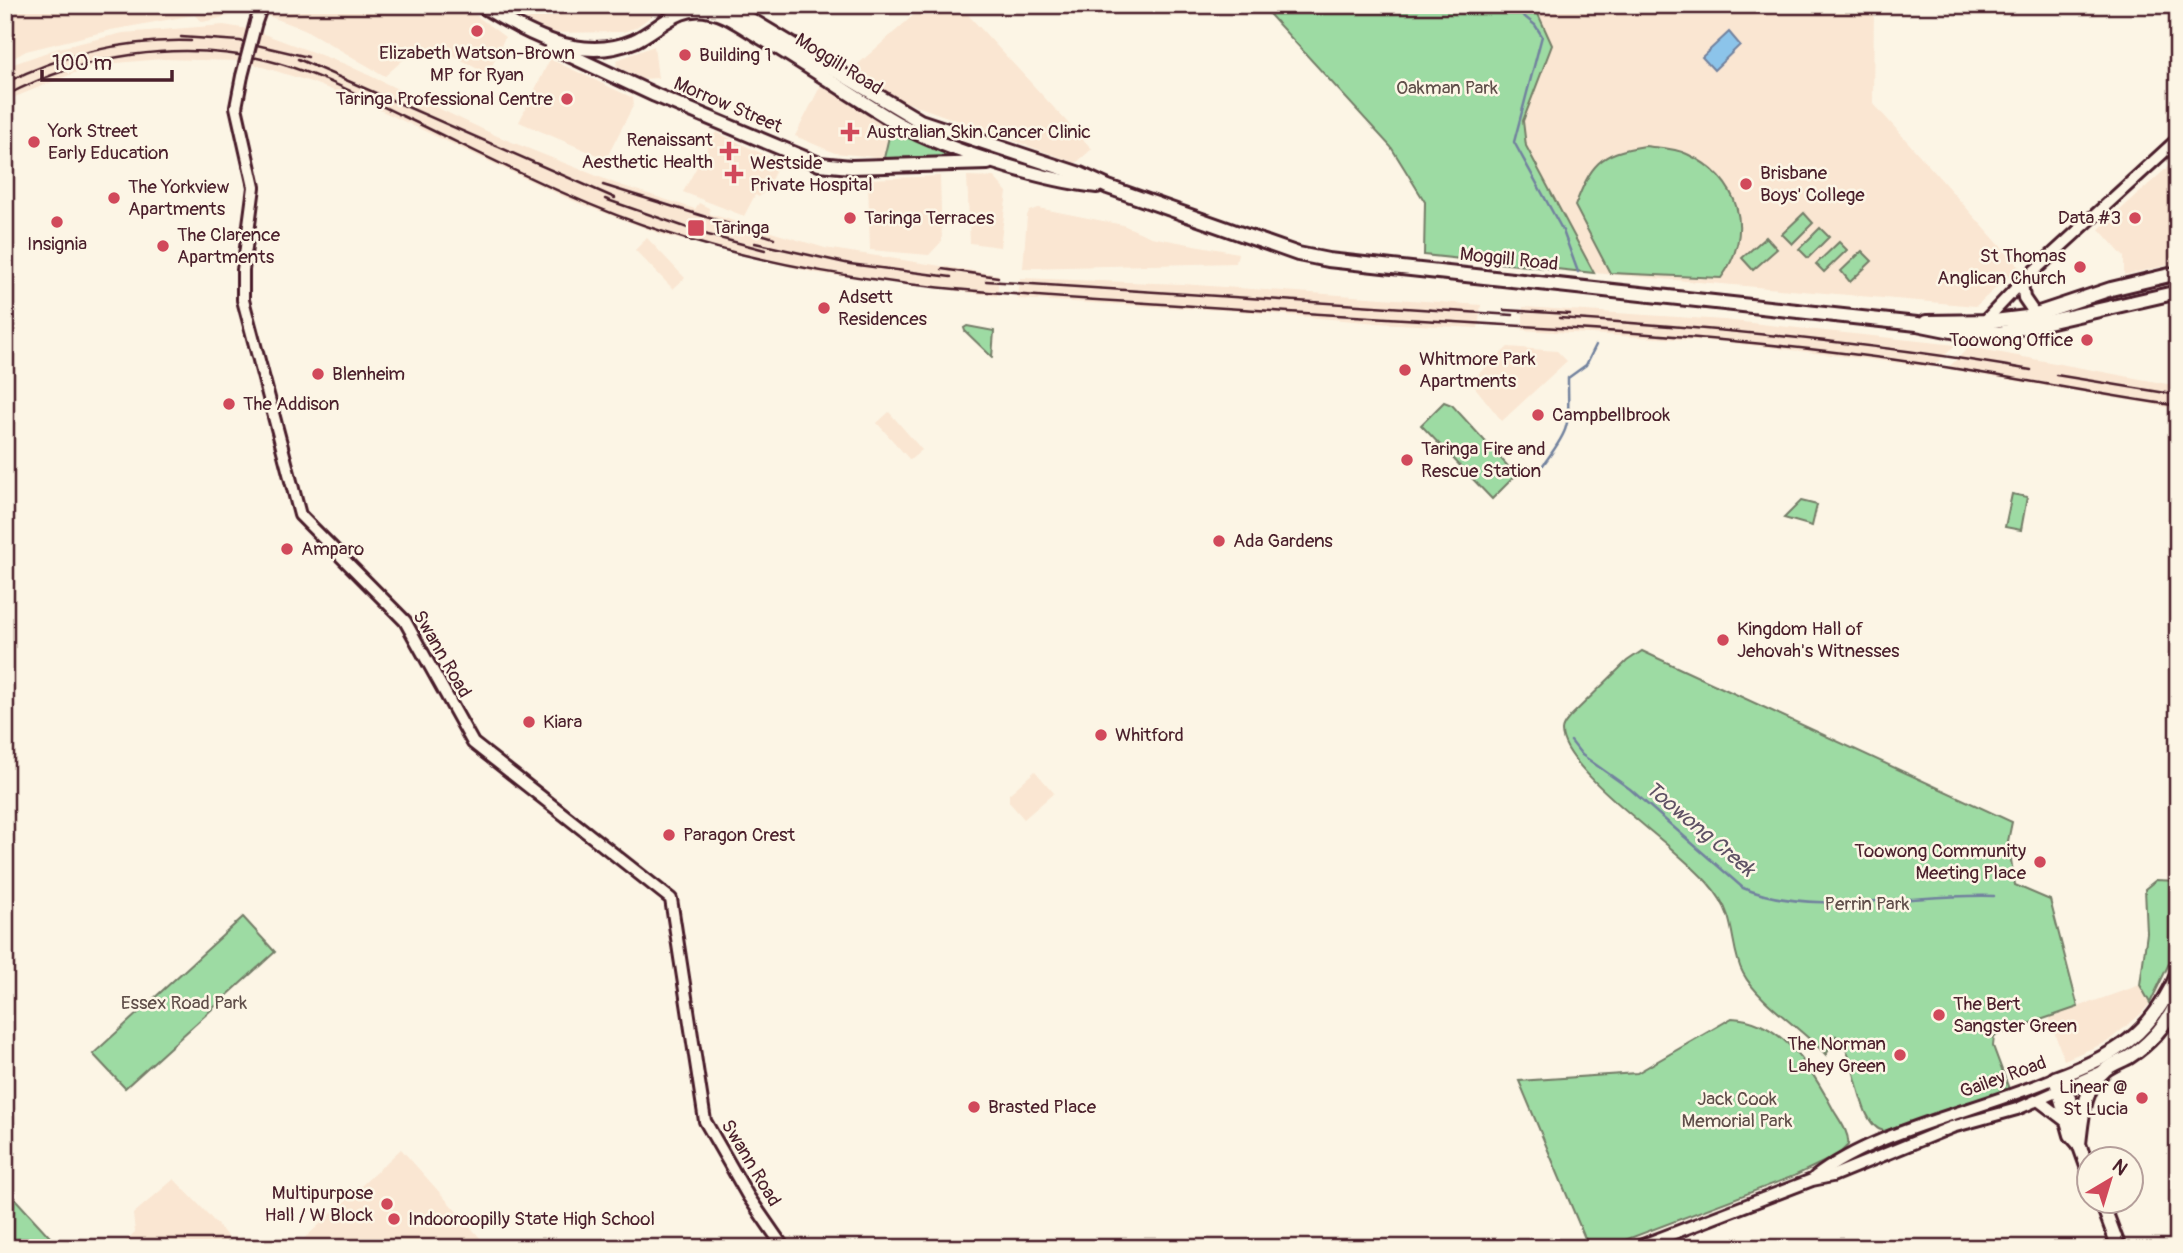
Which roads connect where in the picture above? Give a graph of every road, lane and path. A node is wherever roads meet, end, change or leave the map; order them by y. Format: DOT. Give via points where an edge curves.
graph roads {
  1 [pos="262,5"];
  2 [pos="481,5"];
  3 [pos="680,5"];
  4 [pos="726,5"];
  5 [pos="670,17"];
  6 [pos="531,35"];
  7 [pos="2178,139"];
  8 [pos="1006,165"];
  9 [pos="1108,187"];
  10 [pos="2178,274"];
  11 [pos="2022,282"];
  12 [pos="2178,292"];
  13 [pos="2035,314"];
  14 [pos="1984,321"];
  15 [pos="1917,324"];
  16 [pos="1974,333"];
  17 [pos="2178,973"];
  18 [pos="2178,1000"];
  19 [pos="2104,1070"];
  20 [pos="2061,1083"];
  21 [pos="2038,1100"];
  22 [pos="2073,1124"];
  23 [pos="2079,1144"];
  24 [pos="1812,1180"];
  25 [pos="2106,1214"];
  26 [pos="784,1248"];
  27 [pos="1635,1248"];
  28 [pos="2119,1248"];
  1 -- 26 [label="main road, Swann Road, bridge" via="236,107 254,187 243,300 298,511 405,621 473,743 671,899 705,1121"];
  2 -- 6 [label="main road, Moggill Road"];
  3 -- 5 [label="main road"];
  4 -- 9 [label="main road, Moggill Road" via="920,121"];
  5 -- 6 [label="main road, Moggill Road" via="643,36 610,48 567,45"];
  5 -- 8 [label="main road, Moggill Road" via="697,9 724,16 897,123"];
  6 -- 8 [label="main road, Morrow Street" via="655,95 811,161 842,166 966,161"];
  7 -- 11 [label="main road"];
  8 -- 9 [label="main road, Moggill Road"];
  9 -- 15 [label="main road, Moggill Road" via="1319,259"];
  10 -- 13 [label="main road, Moggill Road" via="2111,289"];
  11 -- 13 [label="main road" via="2024,298"];
  11 -- 14 [label="main road"];
  12 -- 16 [label="main road, Moggill Road" via="2006,332"];
  13 -- 14 [label="main road, Moggill Road"];
  14 -- 15 [label="main road, Moggill Road"];
  14 -- 16 [label="main road"];
  15 -- 16 [label="main road, Moggill Road"];
  17 -- 20 [label="main road, Gailey Road" via="2164,1003 2135,1038"];
  18 -- 19 [label="main road, Gailey Road" via="2150,1041"];
  19 -- 20 [label="main road, Gailey Road"];
  19 -- 22 [label="main road"];
  20 -- 21 [label="main road, Gailey Road"];
  20 -- 22 [label="main road"];
  20 -- 24 [label="main road, Gailey Road" via="1866,1149"];
  21 -- 22 [label="main road"];
  21 -- 24 [label="main road, Gailey Road"];
  22 -- 23 [label="main road" via="2071,1135"];
  24 -- 27 [label="main road, Gailey Road"];
  25 -- 28 [label="main road"];
}
